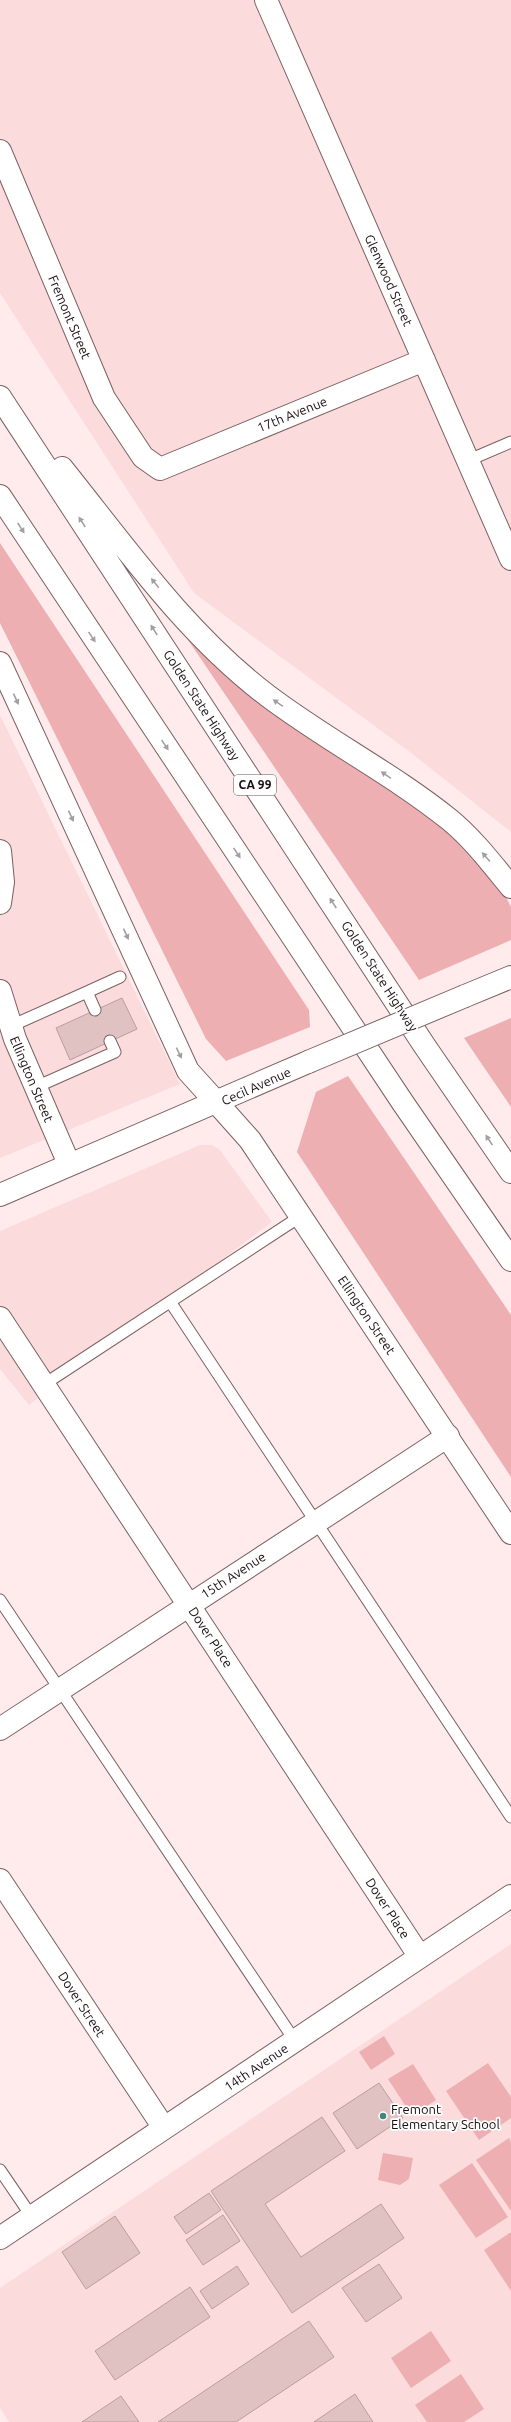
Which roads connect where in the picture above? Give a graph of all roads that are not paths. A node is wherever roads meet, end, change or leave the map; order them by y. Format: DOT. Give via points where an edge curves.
graph roads {
  1 [pos="266,0"];
  2 [pos="0,151"];
  3 [pos="424,360"];
  4 [pos="0,391"];
  5 [pos="0,397"];
  6 [pos="511,442"];
  7 [pos="469,460"];
  8 [pos="160,469"];
  9 [pos="0,496"];
  10 [pos="505,530"];
  11 [pos="511,559"];
  12 [pos="0,663"];
  13 [pos="0,851"];
  14 [pos="511,887"];
  15 [pos="0,903"];
  16 [pos="120,977"];
  17 [pos="511,977"];
  18 [pos="0,991"];
  19 [pos="87,992"];
  20 [pos="95,1010"];
  21 [pos="11,1026"];
  22 [pos="110,1041"];
  23 [pos="36,1088"];
  24 [pos="217,1103"];
  25 [pos="69,1164"];
  26 [pos="511,1172"];
  27 [pos="0,1195"];
  28 [pos="301,1216"];
  29 [pos="482,1218"];
  30 [pos="511,1260"];
  31 [pos="511,1277"];
  32 [pos="171,1303"];
  33 [pos="0,1318"];
  34 [pos="43,1385"];
  35 [pos="448,1436"];
  36 [pos="314,1522"];
  37 [pos="511,1533"];
  38 [pos="0,1600"];
  39 [pos="189,1604"];
  40 [pos="59,1690"];
  41 [pos="0,1729"];
  42 [pos="511,1817"];
  43 [pos="0,1880"];
  44 [pos="511,1896"];
  45 [pos="420,1957"];
  46 [pos="296,2041"];
  47 [pos="164,2128"];
  48 [pos="0,2170"];
  49 [pos="32,2217"];
  50 [pos="0,2238"];
  1 -- 3 [label="main road, Glenwood Street"];
  2 -- 8 [label="main road, Fremont Street" via="104,398 143,457"];
  3 -- 7 [label="main road, Glenwood Street"];
  3 -- 8 [label="main road, 17th Avenue"];
  14 -- 4 [label="main road, one-way" via="451,821 268,696 226,661 186,621"];
  26 -- 5 [label="main road, Golden State Highway / CA 99, one-way" via="424,1045"];
  6 -- 7 [label="lane"];
  7 -- 10 [label="main road, Glenwood Street"];
  9 -- 29 [label="main road, one-way"];
  10 -- 11 [label="main road, Glenwood Street"];
  12 -- 24 [label="main road, Ellington Street, one-way" via="188,1071"];
  13 -- 15 [label="main road" via="3,882"];
  16 -- 19 [label="lane"];
  17 -- 24 [label="main road, Cecil Avenue, bridge"];
  18 -- 21 [label="main road, Ellington Street"];
  19 -- 20 [label="lane"];
  19 -- 21 [label="lane"];
  21 -- 23 [label="main road, Ellington Street"];
  22 -- 23 [label="lane" via="115,1052"];
  23 -- 25 [label="main road, Ellington Street"];
  24 -- 25 [label="main road, Cecil Avenue"];
  24 -- 28 [label="main road, Ellington Street" via="250,1140"];
  25 -- 27 [label="main road, Cecil Avenue"];
  28 -- 32 [label="lane"];
  28 -- 35 [label="main road, Ellington Street"];
  29 -- 30 [label="main road"];
  29 -- 31 [label="main road"];
  32 -- 34 [label="lane"];
  32 -- 36 [label="lane"];
  33 -- 34 [label="main road, Dover Place"];
  34 -- 39 [label="main road, Dover Place"];
  35 -- 36 [label="main road, 15th Avenue"];
  35 -- 37 [label="main road, Ellington Street"];
  36 -- 39 [label="main road, 15th Avenue"];
  36 -- 42 [label="lane"];
  38 -- 40 [label="lane"];
  39 -- 40 [label="main road, 15th Avenue"];
  39 -- 45 [label="main road, Dover Place"];
  40 -- 41 [label="main road, 15th Avenue"];
  40 -- 46 [label="lane"];
  43 -- 47 [label="main road, Dover Street"];
  44 -- 45 [label="main road, 14th Avenue"];
  45 -- 46 [label="main road, 14th Avenue"];
  46 -- 47 [label="main road, 14th Avenue"];
  47 -- 49 [label="main road, 14th Avenue"];
  48 -- 49 [label="lane"];
  49 -- 50 [label="main road, 14th Avenue"];
}
